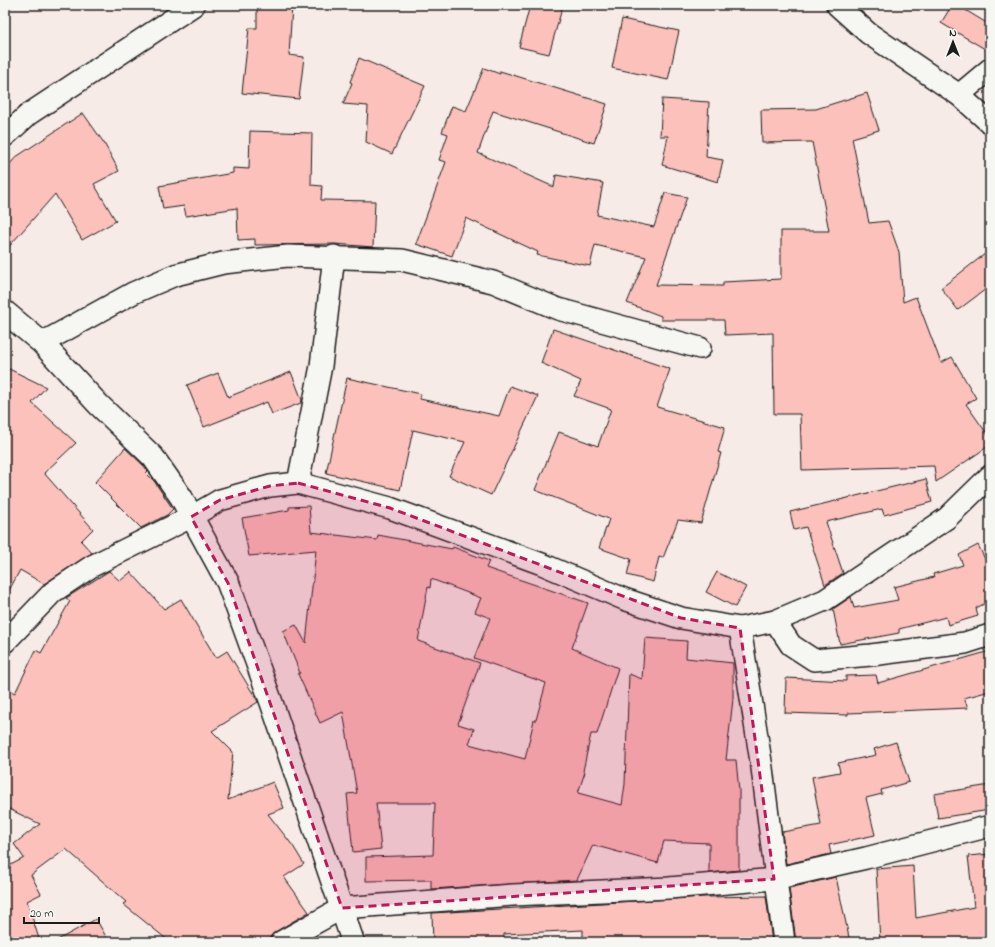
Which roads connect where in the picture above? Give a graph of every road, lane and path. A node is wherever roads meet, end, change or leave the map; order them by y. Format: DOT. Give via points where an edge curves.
graph roads {
  1 [pos="194,5"];
  2 [pos="837,5"];
  3 [pos="990,69"];
  4 [pos="959,95"];
  5 [pos="990,123"];
  6 [pos="5,136"];
  7 [pos="334,256"];
  8 [pos="5,312"];
  9 [pos="42,343"];
  10 [pos="700,348"];
  11 [pos="990,476"];
  12 [pos="298,483"];
  13 [pos="191,518"];
  14 [pos="775,621"];
  15 [pos="740,628"];
  16 [pos="990,635"];
  17 [pos="5,642"];
  18 [pos="990,826"];
  19 [pos="774,878"];
  20 [pos="342,908"];
  21 [pos="281,942"];
  22 [pos="354,942"];
  23 [pos="784,942"];
  1 -- 6 [label="street" via="29,114"];
  2 -- 4 [label="street" via="868,33"];
  3 -- 4 [label="street"];
  4 -- 5 [label="street"];
  7 -- 9 [label="street" via="288,256 223,263 175,275 133,293"];
  7 -- 10 [label="street" via="402,260 493,282 558,309"];
  7 -- 12 [label="street" via="321,366"];
  8 -- 9 [label="street"];
  9 -- 13 [label="street" via="98,404 153,457 181,497"];
  11 -- 14 [label="street" via="948,518 826,600"];
  12 -- 13 [label="street" via="270,486 220,500"];
  12 -- 15 [label="street" via="390,508 674,616"];
  13 -- 17 [label="street" via="92,566 60,587"];
  13 -- 20 [label="street" via="228,583"];
  14 -- 15 [label="street"];
  14 -- 16 [label="street" via="791,645 814,660 965,643"];
  15 -- 19 [label="street" via="762,768"];
  18 -- 19 [label="street" via="874,856"];
  19 -- 20 [label="street" via="669,888 513,895"];
  19 -- 23 [label="street"];
  20 -- 21 [label="street"];
  20 -- 22 [label="street"];
}
